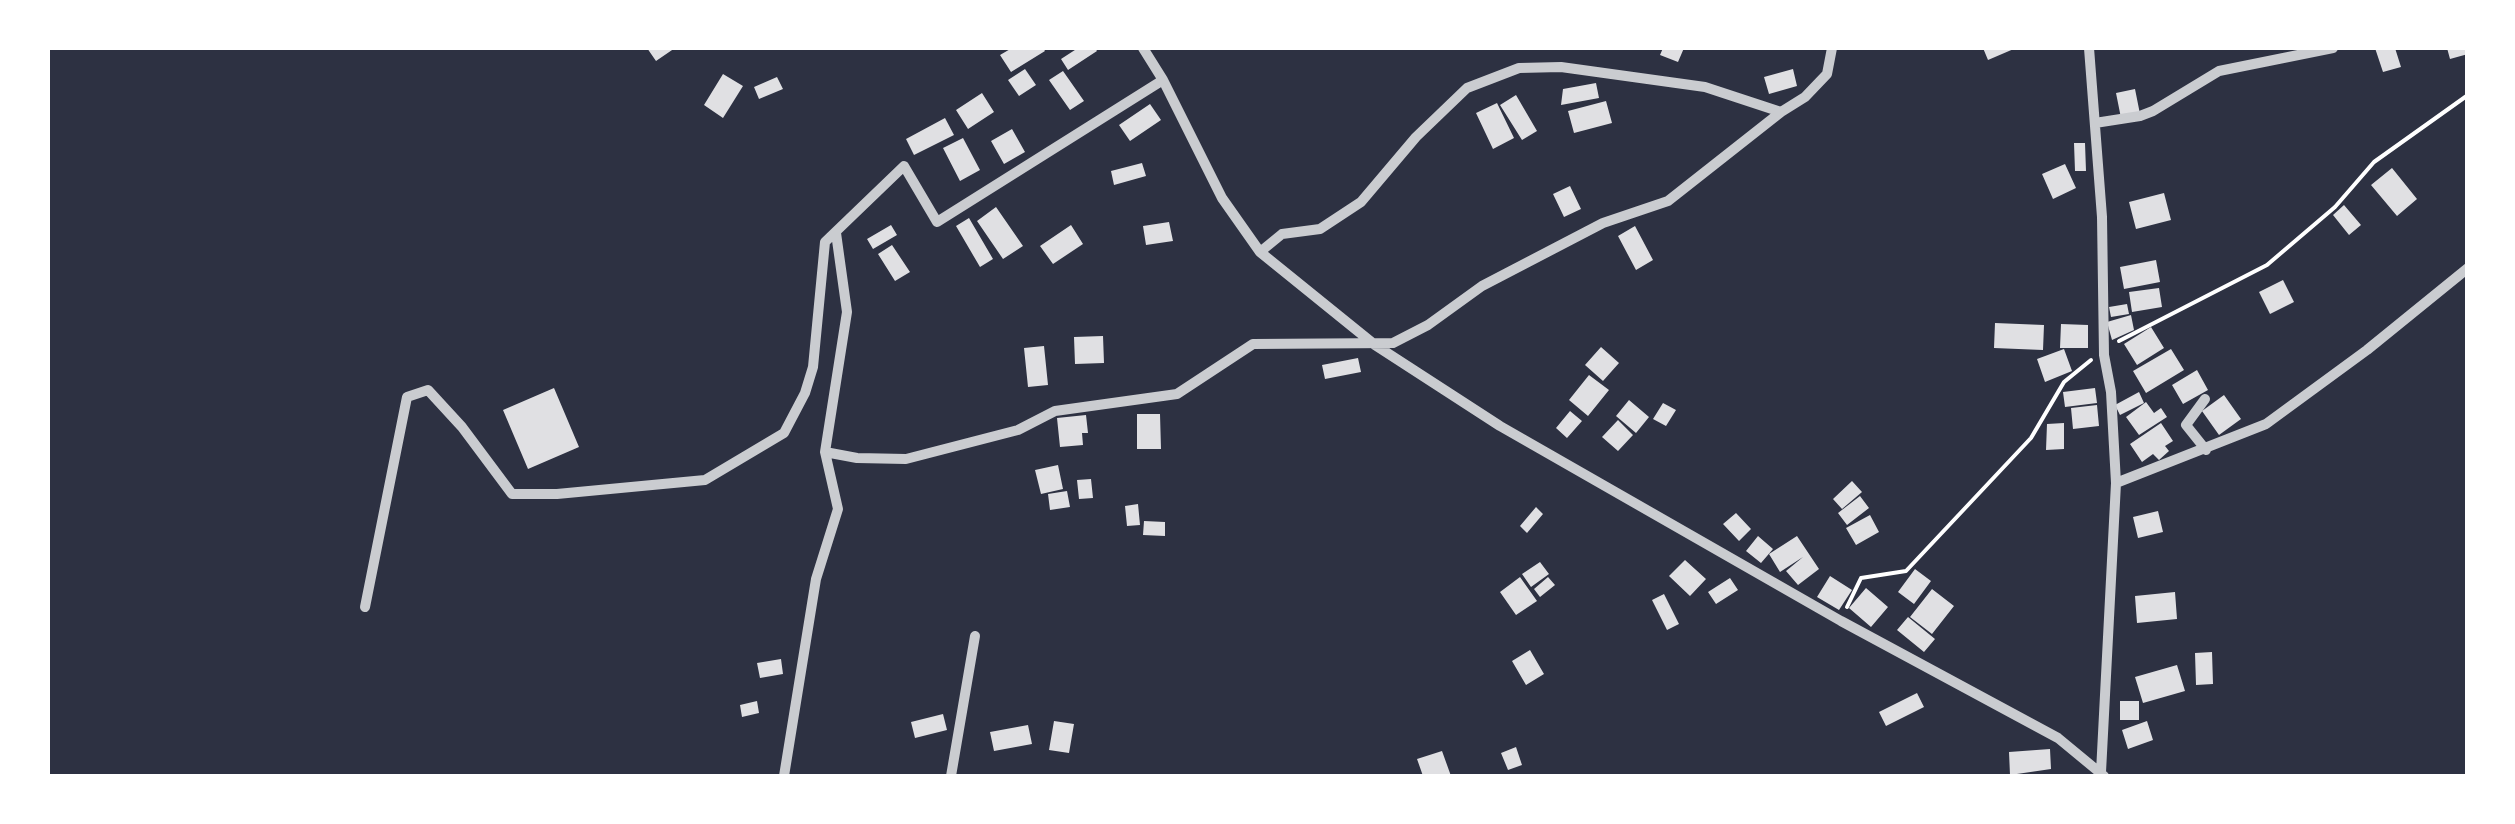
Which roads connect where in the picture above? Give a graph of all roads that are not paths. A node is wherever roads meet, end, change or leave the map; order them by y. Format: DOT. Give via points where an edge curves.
graph roads {
  1 [pos="1142,48"];
  2 [pos="1832,48"];
  3 [pos="2089,48"];
  4 [pos="2333,48"];
  5 [pos="1163,80"];
  6 [pos="1780,112"];
  7 [pos="2095,123"];
  8 [pos="836,233"];
  9 [pos="1260,252"];
  10 [pos="2468,268"];
  11 [pos="1375,345"];
  12 [pos="2205,399"];
  13 [pos="2206,450"];
  14 [pos="824,452"];
  15 [pos="2116,483"];
  16 [pos="365,608"];
  17 [pos="975,636"];
  18 [pos="2102,774"];
  19 [pos="784,776"];
  20 [pos="951,776"];
  1 -- 5 [label="street"];
  2 -- 6 [label="street" via="1827,74"];
  3 -- 7 [label="street"];
  4 -- 7 [label="street" via="2219,71 2140,116"];
  5 -- 8 [label="street" via="937,222 904,166"];
  5 -- 9 [label="street" via="1222,198"];
  6 -- 9 [label="street" via="1705,88 1519,68 1467,88 1361,202 1320,229 1282,234"];
  6 -- 11 [label="street" via="1668,201 1603,224 1482,286 1404,338"];
  7 -- 15 [label="street"];
  8 -- 14 [label="street" via="847,312"];
  8 -- 16 [label="street" via="825,242 805,393 784,432 705,480 512,494 428,390 407,397"];
  9 -- 11 [label="street"];
  10 -- 13 [label="street" via="2266,424"];
  11 -- 14 [label="street" via="1253,344 1177,394 1055,412 1018,430 906,460"];
  11 -- 18 [label="street" via="1500,426 2058,738"];
  12 -- 13 [label="street" via="2186,424"];
  13 -- 15 [label="street"];
  14 -- 19 [label="street" via="838,509 816,578"];
  15 -- 18 [label="street"];
  17 -- 20 [label="street"];
}
